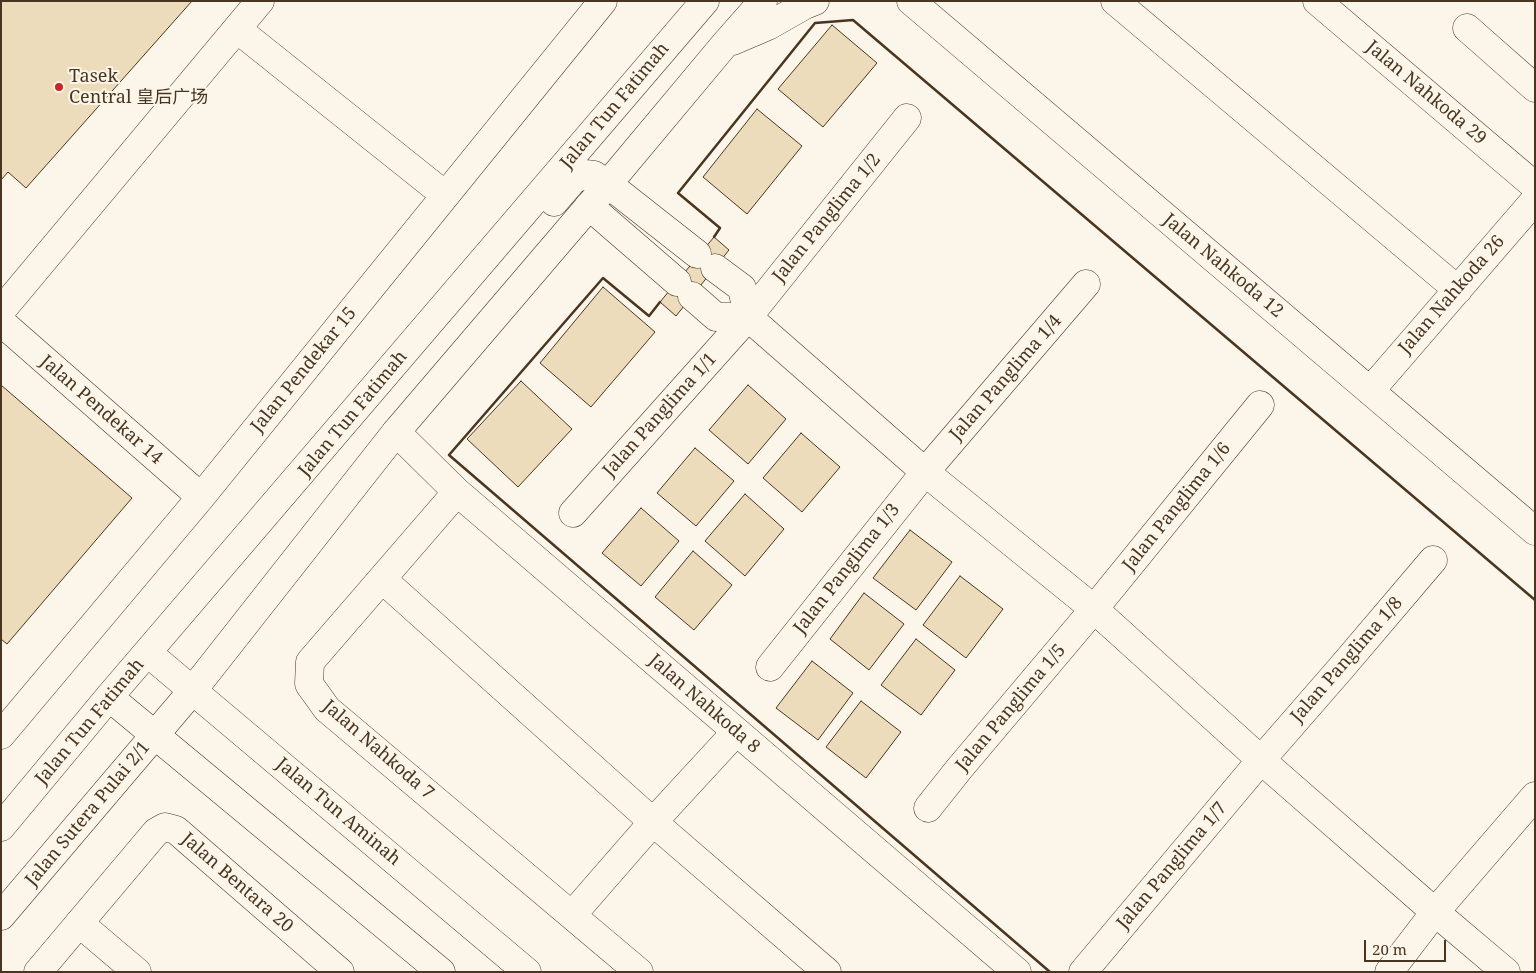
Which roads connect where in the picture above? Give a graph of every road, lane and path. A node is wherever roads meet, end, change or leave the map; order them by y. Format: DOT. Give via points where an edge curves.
graph roads {
  1 [pos="260,1"];
  2 [pos="603,1"];
  3 [pos="763,1"];
  4 [pos="815,1"];
  5 [pos="911,1"];
  6 [pos="1115,1"];
  7 [pos="1317,1"];
  8 [pos="698,6"];
  9 [pos="1467,28"];
  10 [pos="238,29"];
  11 [pos="725,44"];
  12 [pos="1535,88"];
  13 [pos="907,118"];
  14 [pos="608,184"];
  15 [pos="1535,186"];
  16 [pos="445,195"];
  17 [pos="1535,200"];
  18 [pos="589,206"];
  19 [pos="481,264"];
  20 [pos="1086,284"];
  21 [pos="1458,290"];
  22 [pos="1,311"];
  23 [pos="748,317"];
  24 [pos="1,322"];
  25 [pos="1370,391"];
  26 [pos="1260,405"];
  27 [pos="396,432"];
  28 [pos="925,472"];
  29 [pos="458,492"];
  30 [pos="202,497"];
  31 [pos="573,513"];
  32 [pos="1535,531"];
  33 [pos="1433,560"];
  34 [pos="382,579"];
  35 [pos="1094,609"];
  36 [pos="148,653"];
  37 [pos="770,667"];
  38 [pos="193,690"];
  39 [pos="109,697"];
  40 [pos="3,729"];
  41 [pos="736,732"];
  42 [pos="155,735"];
  43 [pos="1261,760"];
  44 [pos="1535,796"];
  45 [pos="928,808"];
  46 [pos="654,822"];
  47 [pos="1,827"];
  48 [pos="1435,912"];
  49 [pos="572,915"];
  50 [pos="1,916"];
  51 [pos="78,923"];
  52 [pos="38,972"];
  53 [pos="137,972"];
  54 [pos="340,972"];
  55 [pos="442,972"];
  56 [pos="527,972"];
  57 [pos="639,972"];
  58 [pos="826,972"];
  59 [pos="1017,972"];
  60 [pos="1083,972"];
  61 [pos="1389,972"];
  62 [pos="1506,972"];
  1 -- 10 [label="street"];
  2 -- 16 [label="street, Jalan Pendekar 15"];
  3 -- 11 [label="street"];
  4 -- 11 [label="street"];
  5 -- 25 [label="street, Jalan Nahkoda 12"];
  6 -- 21 [label="street"];
  7 -- 15 [label="street, Jalan Nahkoda 29"];
  8 -- 19 [label="street, Jalan Tun Fatimah"];
  9 -- 12 [label="street"];
  10 -- 16 [label="street"];
  10 -- 22 [label="street"];
  11 -- 14 [label="street"];
  13 -- 23 [label="street, Jalan Panglima 1/2"];
  14 -- 18 [label="street"];
  14 -- 19 [label="street" via="594,175 585,174 573,180 506,261"];
  14 -- 23 [label="street" via="742,288"];
  16 -- 30 [label="street, Jalan Pendekar 15"];
  17 -- 21 [label="street, Jalan Nahkoda 26"];
  18 -- 23 [label="street" via="716,317"];
  18 -- 27 [label="street"];
  19 -- 36 [label="street, Jalan Tun Fatimah"];
  20 -- 28 [label="street, Jalan Panglima 1/4"];
  21 -- 25 [label="street, Jalan Nahkoda 26"];
  23 -- 28 [label="street"];
  23 -- 31 [label="street, Jalan Panglima 1/1"];
  24 -- 30 [label="street, Jalan Pendekar 14"];
  25 -- 32 [label="street, Jalan Nahkoda 12"];
  26 -- 35 [label="street, Jalan Panglima 1/6"];
  27 -- 29 [label="street, Jalan Nahkoda 8"];
  27 -- 38 [label="street"];
  28 -- 35 [label="street"];
  28 -- 37 [label="street, Jalan Panglima 1/3"];
  29 -- 34 [label="street, Jalan Nahkoda 7"];
  29 -- 41 [label="street, Jalan Nahkoda 8"];
  30 -- 40 [label="street, Jalan Pendekar 15"];
  33 -- 43 [label="street, Jalan Panglima 1/8"];
  34 -- 46 [label="street"];
  34 -- 49 [label="street, Jalan Nahkoda 7" via="310,662 309,684 327,709"];
  35 -- 43 [label="street"];
  35 -- 45 [label="street, Jalan Panglima 1/5"];
  36 -- 38 [label="street, Jalan Tun Aminah"];
  36 -- 39 [label="street, Jalan Tun Fatimah"];
  38 -- 42 [label="street"];
  38 -- 56 [label="street, Jalan Tun Aminah"];
  39 -- 42 [label="street"];
  39 -- 47 [label="street, Jalan Tun Fatimah"];
  41 -- 46 [label="street"];
  41 -- 59 [label="street, Jalan Nahkoda 8"];
  42 -- 50 [label="street, Jalan Sutera Pulai 2/1"];
  42 -- 55 [label="street"];
  43 -- 48 [label="street"];
  43 -- 60 [label="street, Jalan Panglima 1/7"];
  44 -- 48 [label="street"];
  46 -- 49 [label="street"];
  46 -- 58 [label="street"];
  48 -- 61 [label="street"];
  48 -- 62 [label="street"];
  49 -- 57 [label="street, Jalan Nahkoda 7"];
  51 -- 52 [label="street, Jalan Bentara 20"];
  51 -- 53 [label="street"];
  51 -- 54 [label="street, Jalan Bentara 20" via="156,832 165,827 176,830"];
}
